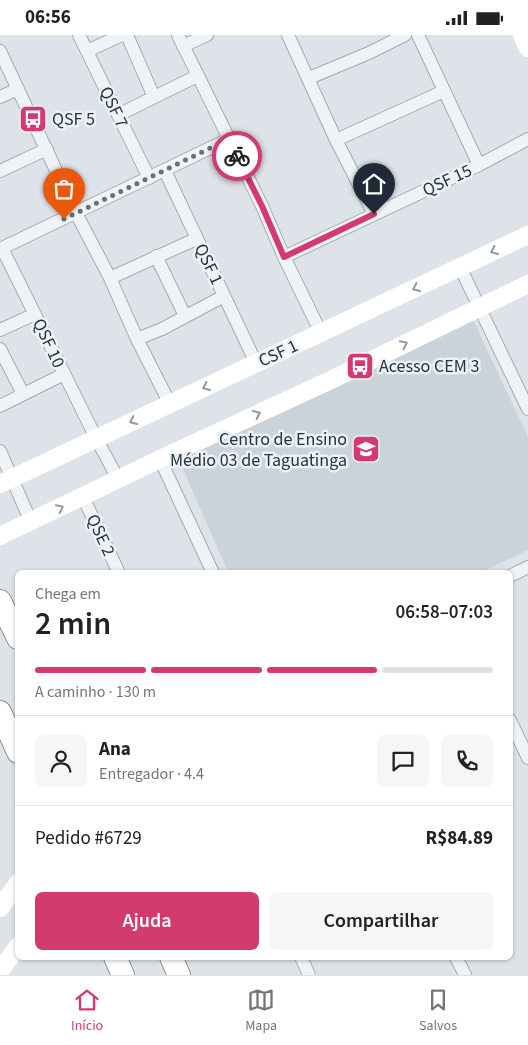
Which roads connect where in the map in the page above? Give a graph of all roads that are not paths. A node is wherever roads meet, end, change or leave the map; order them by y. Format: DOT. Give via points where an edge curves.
graph roads {
  1 [pos="80,35"];
  2 [pos="122,35"];
  3 [pos="127,35"];
  4 [pos="207,35"];
  5 [pos="288,35"];
  6 [pos="405,35"];
  7 [pos="418,35"];
  8 [pos="522,35"];
  9 [pos="181,41"];
  10 [pos="528,48"];
  11 [pos="0,51"];
  12 [pos="87,51"];
  13 [pos="197,76"];
  14 [pos="309,78"];
  15 [pos="18,89"];
  16 [pos="444,91"];
  17 [pos="0,97"];
  18 [pos="154,97"];
  19 [pos="118,115"];
  20 [pos="229,139"];
  21 [pos="528,139"];
  22 [pos="336,140"];
  23 [pos="47,149"];
  24 [pos="479,165"];
  25 [pos="0,171"];
  26 [pos="165,171"];
  27 [pos="149,178"];
  28 [pos="76,213"];
  29 [pos="374,214"];
  30 [pos="528,235"];
  31 [pos="196,239"];
  32 [pos="1,248"];
  33 [pos="156,256"];
  34 [pos="284,257"];
  35 [pos="460,267"];
  36 [pos="110,278"];
  37 [pos="528,284"];
  38 [pos="224,296"];
  39 [pos="478,307"];
  40 [pos="35,314"];
  41 [pos="185,316"];
  42 [pos="0,329"];
  43 [pos="321,333"];
  44 [pos="137,339"];
  45 [pos="0,349"];
  46 [pos="256,363"];
  47 [pos="64,374"];
  48 [pos="23,394"];
  49 [pos="170,404"];
  50 [pos="0,406"];
  51 [pos="528,409"];
  52 [pos="96,439"];
  53 [pos="0,451"];
  54 [pos="160,459"];
  55 [pos="118,479"];
  56 [pos="6,481"];
  57 [pos="83,497"];
  58 [pos="31,521"];
  59 [pos="0,536"];
  60 [pos="528,567"];
  61 [pos="118,570"];
  62 [pos="212,570"];
  63 [pos="513,574"];
  64 [pos="0,602"];
  65 [pos="15,633"];
  66 [pos="0,636"];
  67 [pos="15,638"];
  68 [pos="0,712"];
  69 [pos="513,726"];
  70 [pos="15,745"];
  71 [pos="528,759"];
  72 [pos="15,887"];
  73 [pos="0,908"];
  74 [pos="15,950"];
  75 [pos="302,960"];
  76 [pos="458,960"];
  77 [pos="0,971"];
  78 [pos="304,974"];
  79 [pos="465,975"];
  1 -- 12 [label="street, QSF 7"];
  2 -- 12 [label="street"];
  3 -- 18 [label="street"];
  4 -- 9 [label="street"];
  5 -- 14 [label="street"];
  6 -- 14 [label="street"];
  7 -- 16 [label="street"];
  8 -- 10 [label="street"];
  9 -- 13 [label="street"];
  11 -- 15 [label="street"];
  12 -- 19 [label="street, QSF 7"];
  13 -- 18 [label="street"];
  13 -- 20 [label="street"];
  14 -- 22 [label="street"];
  15 -- 17 [label="street"];
  15 -- 23 [label="street"];
  16 -- 22 [label="street"];
  16 -- 24 [label="street"];
  18 -- 19 [label="street"];
  19 -- 27 [label="street, QSF 7"];
  20 -- 26 [label="street"];
  20 -- 34 [label="street"];
  21 -- 24 [label="street, QSF 15"];
  22 -- 29 [label="street"];
  23 -- 25 [label="street"];
  23 -- 28 [label="street"];
  24 -- 29 [label="street, QSF 15"];
  26 -- 27 [label="street"];
  26 -- 31 [label="street, QSF 1"];
  27 -- 28 [label="street"];
  28 -- 32 [label="street"];
  28 -- 36 [label="street"];
  29 -- 34 [label="street, QSF 15"];
  30 -- 35 [label="street, CSF 1, one-way"];
  31 -- 33 [label="street"];
  31 -- 38 [label="street, QSF 1"];
  32 -- 40 [label="street, QSF 10"];
  33 -- 36 [label="street"];
  33 -- 41 [label="street"];
  34 -- 43 [label="street"];
  35 -- 39 [label="street"];
  35 -- 43 [label="street, CSF 1, one-way"];
  36 -- 44 [label="street"];
  37 -- 39 [label="street"];
  38 -- 41 [label="street, QSF 1"];
  38 -- 46 [label="street"];
  39 -- 51 [label="street"];
  54 -- 39 [label="street, one-way"];
  40 -- 42 [label="street"];
  40 -- 47 [label="street, QSF 10"];
  41 -- 44 [label="street, QSF 1"];
  43 -- 46 [label="street, CSF 1"];
  44 -- 49 [label="street"];
  45 -- 48 [label="street"];
  46 -- 49 [label="street, CSF 1, one-way"];
  47 -- 48 [label="street, QSF 10"];
  47 -- 52 [label="street"];
  48 -- 50 [label="street, QSF 10"];
  49 -- 52 [label="street, CSF 1, one-way"];
  52 -- 55 [label="street"];
  52 -- 56 [label="street, CSF 1"];
  53 -- 56 [label="street"];
  54 -- 55 [label="street"];
  54 -- 62 [label="street"];
  55 -- 57 [label="street"];
  56 -- 58 [label="street"];
  58 -- 57 [label="street, one-way"];
  57 -- 61 [label="street, QSE 2"];
  58 -- 59 [label="street"];
  60 -- 63 [label="street"];
  64 -- 65 [label="highway"];
  66 -- 67 [label="highway"];
  68 -- 70 [label="highway"];
  69 -- 71 [label="street"];
  72 -- 73 [label="street"];
  74 -- 77 [label="street"];
  75 -- 78 [label="street"];
  76 -- 79 [label="street"];
}
